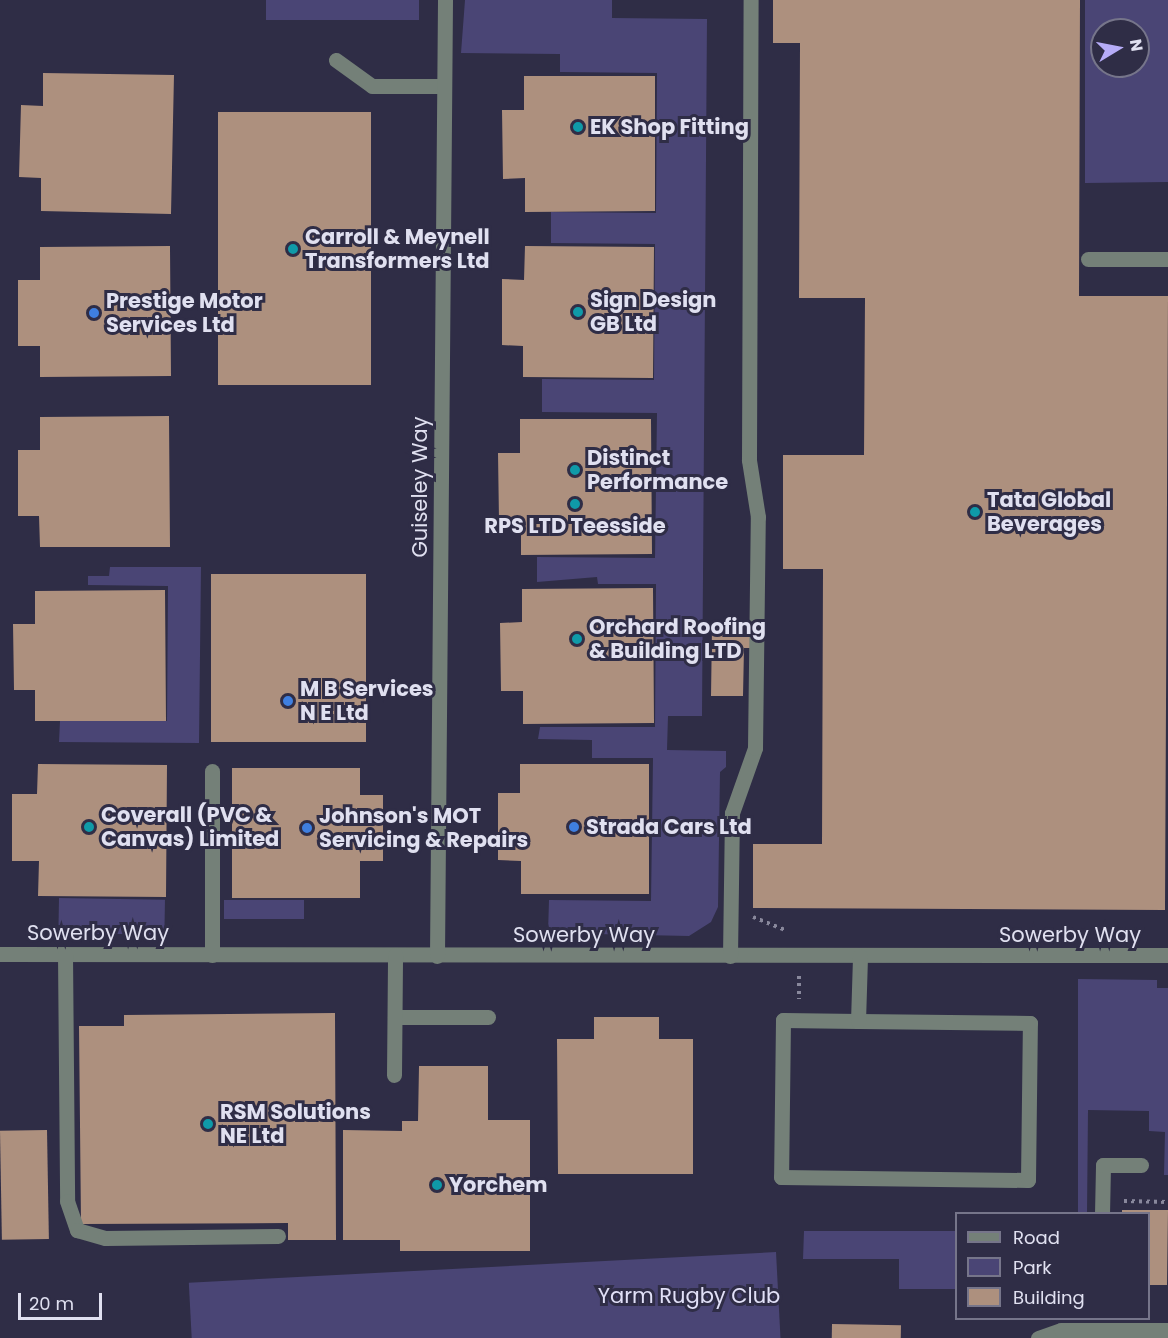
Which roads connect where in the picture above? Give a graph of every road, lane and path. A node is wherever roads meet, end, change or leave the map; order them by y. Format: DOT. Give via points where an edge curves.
graph roads {
  1 [pos="445,0"];
  2 [pos="751,0"];
  3 [pos="336,60"];
  4 [pos="444,86"];
  5 [pos="1088,259"];
  6 [pos="1168,259"];
  7 [pos="212,771"];
  8 [pos="0,954"];
  9 [pos="64,954"];
  10 [pos="212,955"];
  11 [pos="395,955"];
  12 [pos="1168,955"];
  13 [pos="437,956"];
  14 [pos="730,956"];
  15 [pos="860,956"];
  16 [pos="395,1017"];
  17 [pos="488,1017"];
  18 [pos="858,1021"];
  19 [pos="394,1075"];
  20 [pos="1141,1165"];
  21 [pos="1114,1201"];
  22 [pos="1168,1202"];
  23 [pos="1102,1212"];
  24 [pos="278,1236"];
  25 [pos="1100,1324"];
  26 [pos="1168,1330"];
  27 [pos="1038,1338"];
  1 -- 4 [label="street, Guiseley Way"];
  2 -- 14 [label="street" via="748,460 758,517 755,748 732,813"];
  3 -- 4 [label="street" via="372,86"];
  4 -- 13 [label="street, Guiseley Way"];
  5 -- 6 [label="street"];
  7 -- 10 [label="street"];
  8 -- 9 [label="street, Sowerby Way"];
  9 -- 10 [label="street, Sowerby Way"];
  9 -- 24 [label="street" via="67,1201 77,1230 105,1238"];
  10 -- 11 [label="street, Sowerby Way"];
  11 -- 13 [label="street, Sowerby Way"];
  11 -- 16 [label="street"];
  12 -- 15 [label="street, Sowerby Way"];
  13 -- 14 [label="street, Sowerby Way"];
  14 -- 15 [label="street, Sowerby Way"];
  15 -- 18 [label="street"];
  16 -- 17 [label="street"];
  16 -- 19 [label="street"];
  18 -- 18 [label="street" via="1030,1023 1028,1180 781,1177 783,1020"];
  20 -- 23 [label="street" via="1103,1165"];
  21 -- 22 [label="path"];
  25 -- 26 [label="street"];
  25 -- 27 [label="street"];
}
